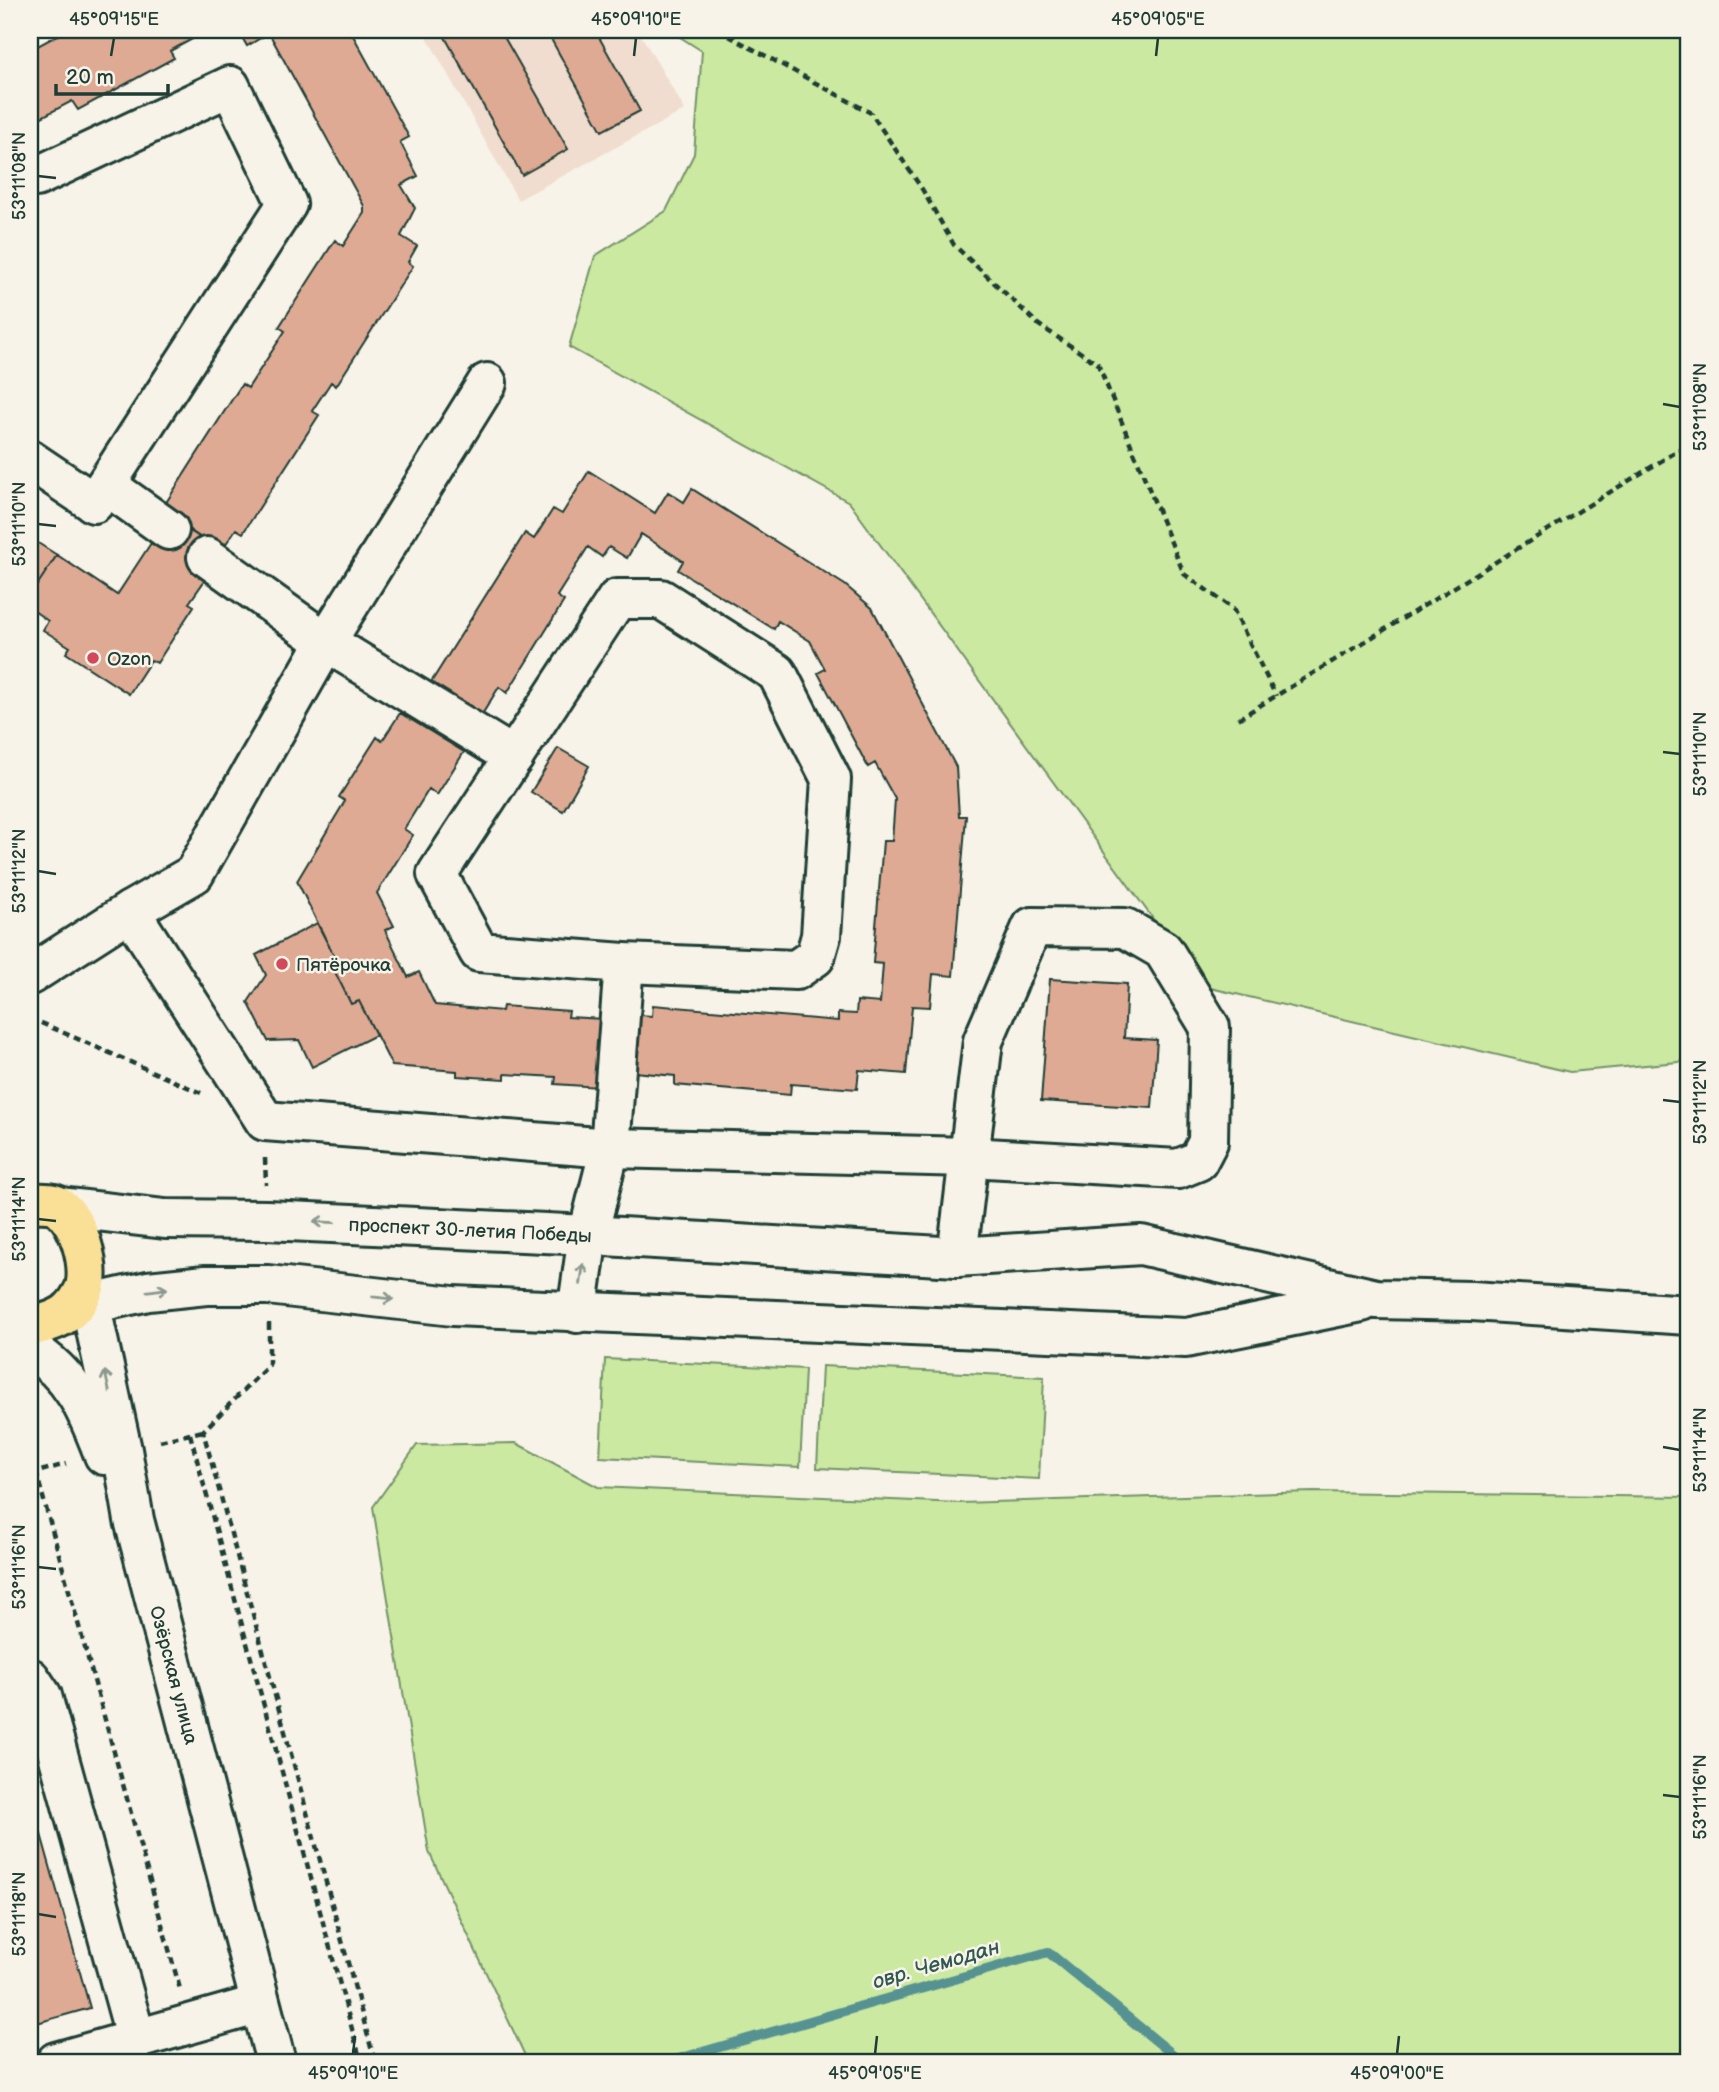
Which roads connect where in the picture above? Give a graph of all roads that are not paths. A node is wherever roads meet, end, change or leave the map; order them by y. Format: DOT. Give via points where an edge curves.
graph roads {
  1 [pos="30,176"];
  2 [pos="487,383"];
  3 [pos="30,460"];
  4 [pos="106,485"];
  5 [pos="169,530"];
  6 [pos="207,556"];
  7 [pos="326,642"];
  8 [pos="514,757"];
  9 [pos="130,911"];
  10 [pos="624,963"];
  11 [pos="30,975"];
  12 [pos="610,1148"];
  13 [pos="969,1157"];
  14 [pos="43,1199"];
  15 [pos="588,1235"];
  16 [pos="957,1256"];
  17 [pos="83,1298"];
  18 [pos="1376,1299"];
  19 [pos="577,1313"];
  20 [pos="1689,1315"];
  21 [pos="30,1327"];
  22 [pos="30,1349"];
  23 [pos="134,1520"];
  24 [pos="30,1678"];
  25 [pos="260,2004"];
  26 [pos="136,2039"];
  27 [pos="56,2062"];
  28 [pos="276,2062"];
  1 -- 4 [label="street" via="230,86 287,204"];
  2 -- 7 [label="street"];
  3 -- 4 [label="street" via="94,503"];
  4 -- 5 [label="street"];
  6 -- 7 [label="street"];
  7 -- 8 [label="street"];
  7 -- 9 [label="street" via="194,874"];
  8 -- 10 [label="street" via="437,874 479,951"];
  8 -- 10 [label="street" via="617,599 661,599 777,673 831,779 821,936 815,957 796,970"];
  9 -- 11 [label="street"];
  9 -- 12 [label="street" via="265,1121"];
  10 -- 12 [label="street"];
  12 -- 13 [label="street"];
  12 -- 15 [label="street"];
  13 -- 13 [label="street" via="983,1041 1032,927 1125,928 1163,950 1210,1027 1208,1142 1198,1161 1178,1169"];
  13 -- 16 [label="street"];
  15 -- 14 [label="street, проспект 30-летия Победы, one-way" via="166,1219"];
  14 -- 17 [label="main road" via="75,1227 85,1255"];
  15 -- 16 [label="street"];
  19 -- 15 [label="street, проспект 30-летия Победы, one-way"];
  16 -- 18 [label="street" via="1141,1245"];
  17 -- 19 [label="street, one-way" via="206,1285 268,1285 453,1306"];
  17 -- 21 [label="main road" via="56,1320"];
  23 -- 17 [label="street, Озёрская улица, one-way" via="122,1450"];
  18 -- 19 [label="street" via="1186,1338"];
  18 -- 20 [label="street"];
  22 -- 23 [label="street" via="64,1376 86,1408"];
  23 -- 25 [label="street, Озёрская улица"];
  24 -- 26 [label="street" via="42,1696"];
  25 -- 26 [label="street"];
  25 -- 28 [label="street, Озёрская улица"];
  26 -- 27 [label="street"];
}
